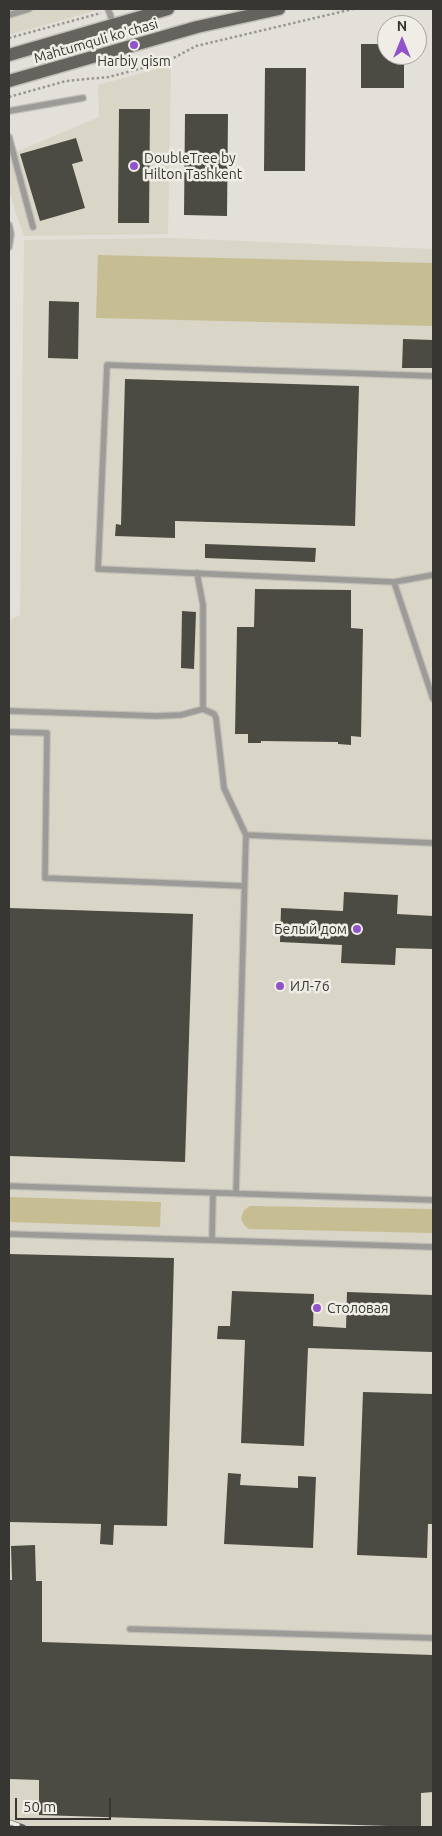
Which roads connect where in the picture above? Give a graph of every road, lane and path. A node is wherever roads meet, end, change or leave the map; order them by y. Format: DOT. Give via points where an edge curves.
graph roads {
  1 [pos="29,9"];
  2 [pos="168,9"];
  3 [pos="279,9"];
  4 [pos="353,9"];
  5 [pos="109,10"];
  6 [pos="9,14"];
  7 [pos="114,25"];
  8 [pos="9,38"];
  9 [pos="9,55"];
  10 [pos="9,81"];
  11 [pos="9,97"];
  12 [pos="83,98"];
  13 [pos="9,111"];
  14 [pos="9,137"];
  15 [pos="9,225"];
  16 [pos="33,227"];
  17 [pos="9,247"];
  18 [pos="433,376"];
  19 [pos="197,573"];
  20 [pos="433,575"];
  21 [pos="394,582"];
  22 [pos="433,699"];
  23 [pos="203,708"];
  24 [pos="9,711"];
  25 [pos="9,732"];
  26 [pos="246,835"];
  27 [pos="433,843"];
  28 [pos="244,886"];
  29 [pos="9,1186"];
  30 [pos="213,1193"];
  31 [pos="236,1194"];
  32 [pos="433,1200"];
  33 [pos="9,1234"];
  34 [pos="212,1240"];
  35 [pos="433,1247"];
  36 [pos="130,1629"];
  37 [pos="433,1638"];
  1 -- 6 [label="lane"];
  2 -- 7 [label="main road, Mahtumquli ko'chasi"];
  3 -- 10 [label="main road, Mahtumquli ko'chasi" via="197,27"];
  4 -- 11 [label="path" via="196,46 168,60 110,77 66,81"];
  5 -- 7 [label="lane"];
  5 -- 8 [label="path"];
  7 -- 9 [label="main road, Mahtumquli ko'chasi"];
  12 -- 13 [label="lane"];
  14 -- 16 [label="lane"];
  15 -- 17 [label="lane" via="12,234"];
  18 -- 19 [label="lane" via="107,365 98,569"];
  19 -- 21 [label="lane"];
  19 -- 23 [label="lane" via="203,605"];
  20 -- 21 [label="lane"];
  21 -- 22 [label="lane"];
  23 -- 24 [label="lane" via="156,716"];
  23 -- 26 [label="lane" via="216,718 224,788"];
  25 -- 28 [label="lane" via="47,733 45,878"];
  26 -- 27 [label="lane"];
  26 -- 28 [label="lane"];
  28 -- 31 [label="lane"];
  29 -- 30 [label="lane"];
  30 -- 31 [label="lane"];
  30 -- 34 [label="lane"];
  31 -- 32 [label="lane"];
  33 -- 34 [label="lane"];
  34 -- 35 [label="lane"];
  36 -- 37 [label="lane"];
}
